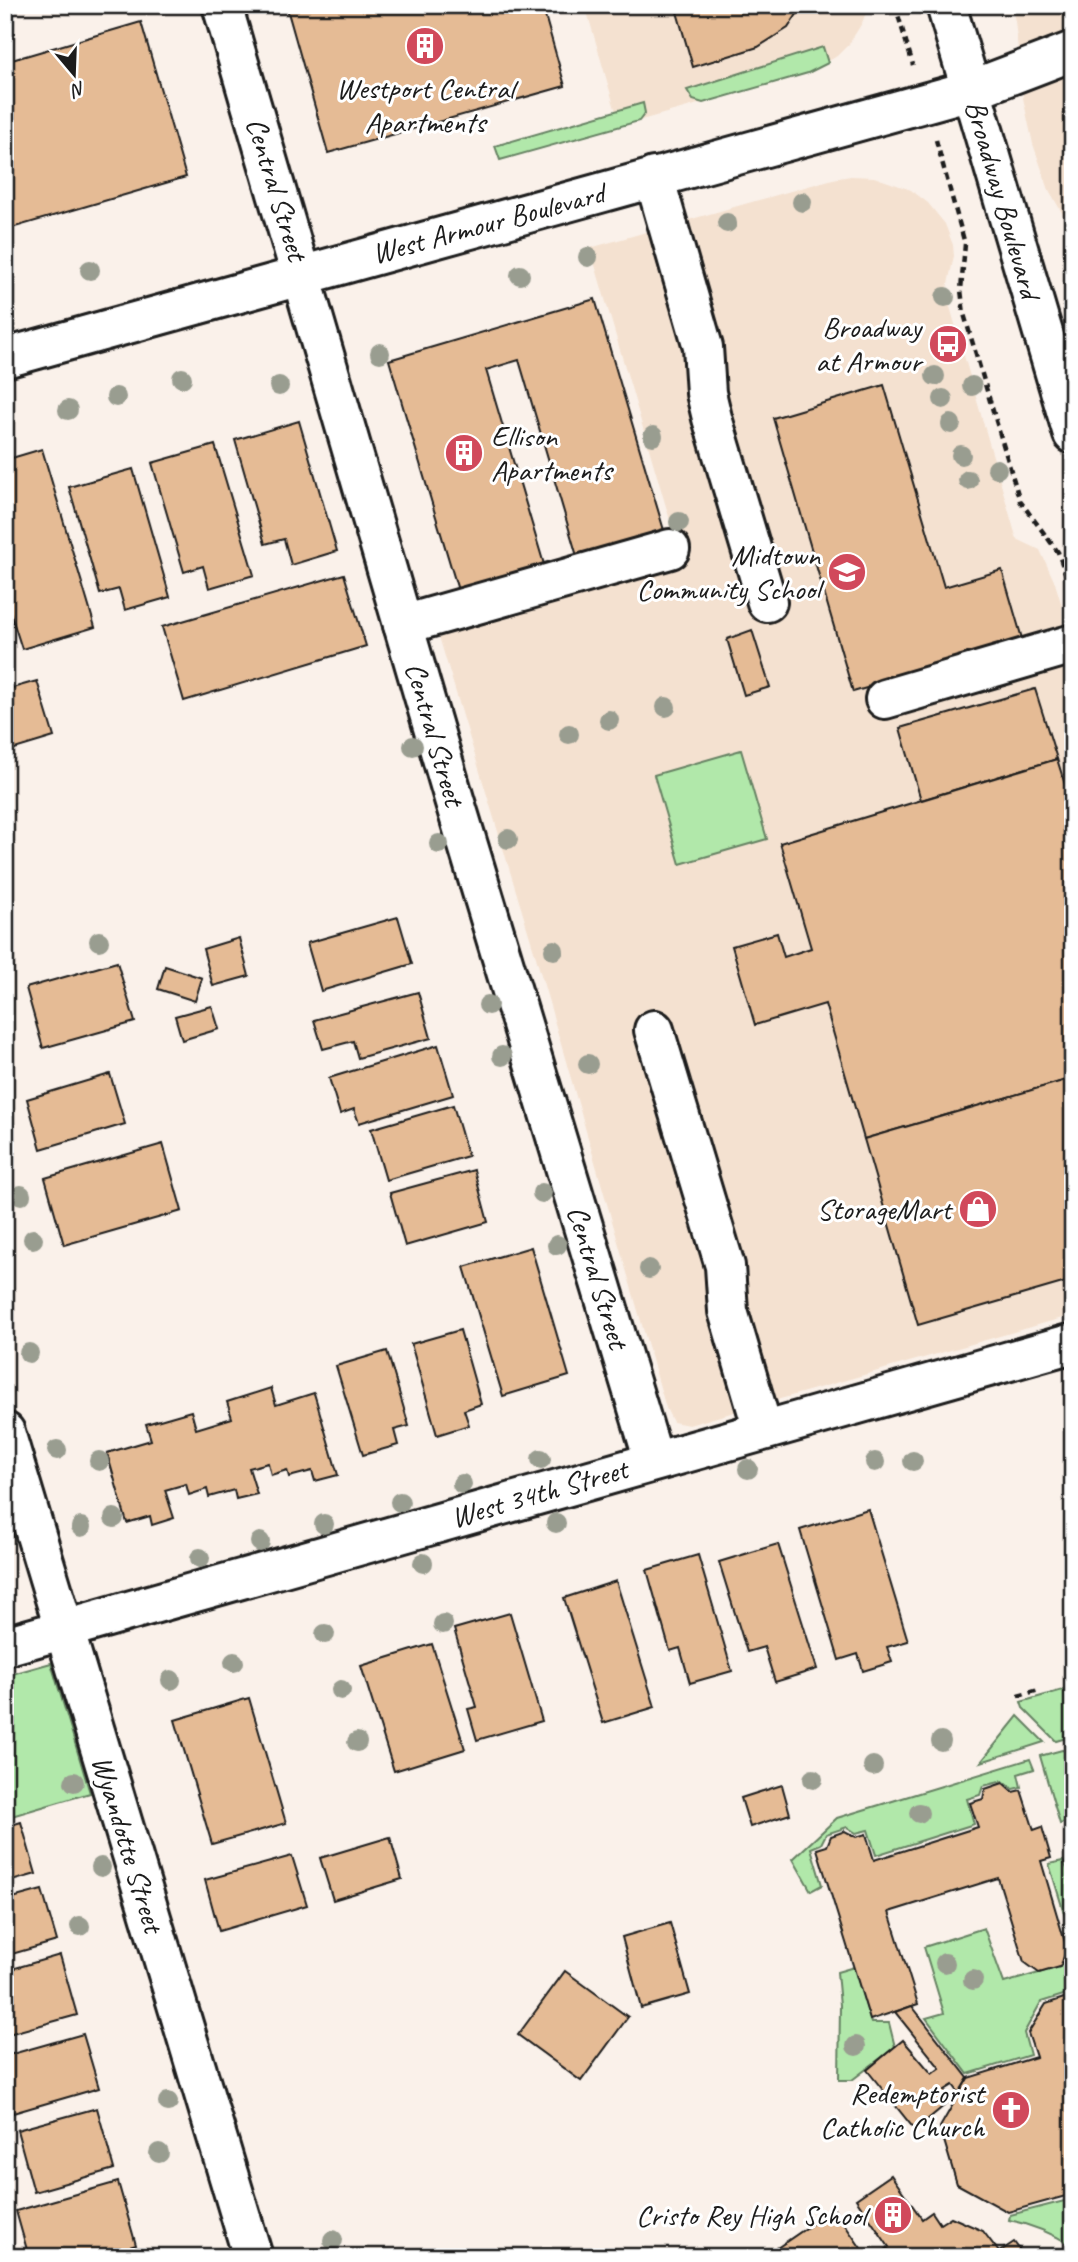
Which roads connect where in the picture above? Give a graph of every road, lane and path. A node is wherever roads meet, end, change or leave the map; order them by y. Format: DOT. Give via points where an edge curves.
graph roads {
  1 [pos="222,5"];
  2 [pos="895,5"];
  3 [pos="946,5"];
  4 [pos="903,30"];
  5 [pos="1073,51"];
  6 [pos="971,89"];
  7 [pos="945,170"];
  8 [pos="654,177"];
  9 [pos="302,275"];
  10 [pos="5,358"];
  11 [pos="1073,434"];
  12 [pos="670,548"];
  13 [pos="1073,596"];
  14 [pos="767,602"];
  15 [pos="403,625"];
  16 [pos="1073,644"];
  17 [pos="886,699"];
  18 [pos="654,1030"];
  19 [pos="1073,1343"];
  20 [pos="763,1430"];
  21 [pos="5,1432"];
  22 [pos="654,1461"];
  23 [pos="64,1629"];
  24 [pos="5,1646"];
  25 [pos="1039,1690"];
  26 [pos="1018,1696"];
  27 [pos="253,2257"];
  1 -- 9 [label="street, Central Street"];
  2 -- 4 [label="path"];
  3 -- 6 [label="street, Broadway Boulevard"];
  5 -- 6 [label="street, West Armour Boulevard"];
  6 -- 8 [label="street, West Armour Boulevard"];
  6 -- 11 [label="street, Broadway Boulevard"];
  7 -- 13 [label="path" via="965,244 964,314 1020,501 1058,552"];
  8 -- 9 [label="street, West Armour Boulevard"];
  8 -- 14 [label="street" via="703,347 712,418"];
  9 -- 10 [label="street, West Armour Boulevard"];
  9 -- 15 [label="street, Central Street"];
  12 -- 15 [label="street"];
  15 -- 22 [label="street, Central Street"];
  16 -- 17 [label="street"];
  18 -- 20 [label="street" via="725,1266 729,1311"];
  19 -- 20 [label="street, West 34th Street"];
  20 -- 22 [label="street, West 34th Street"];
  21 -- 23 [label="street, Wyandotte Street"];
  22 -- 23 [label="street, West 34th Street"];
  23 -- 24 [label="street, West 34th Street"];
  23 -- 27 [label="street, Wyandotte Street"];
  25 -- 26 [label="path"];
}
